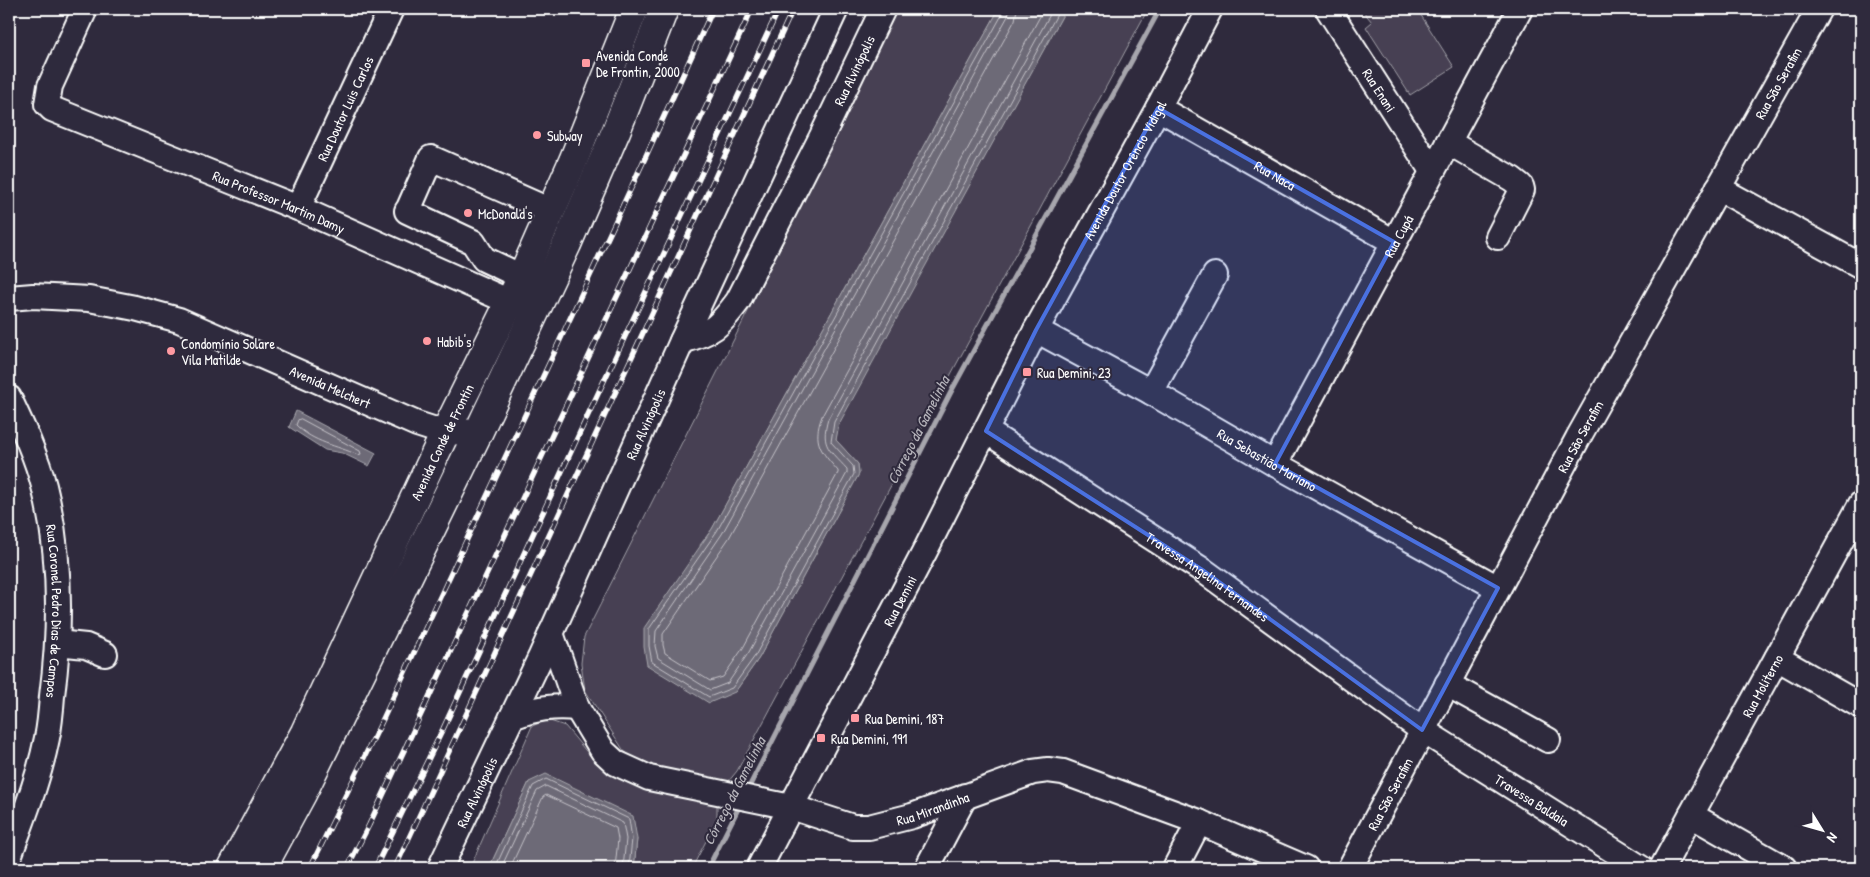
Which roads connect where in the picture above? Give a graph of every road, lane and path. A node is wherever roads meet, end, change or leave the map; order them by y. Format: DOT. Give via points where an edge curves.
graph roads {
  1 [pos="86,9"];
  2 [pos="391,9"];
  3 [pos="634,9"];
  4 [pos="664,9"];
  5 [pos="836,9"];
  6 [pos="883,9"];
  7 [pos="1210,9"];
  8 [pos="1328,9"];
  9 [pos="1520,9"];
  10 [pos="1819,9"];
  11 [pos="1158,108"];
  12 [pos="1448,142"];
  13 [pos="1432,171"];
  14 [pos="1718,188"];
  15 [pos="298,208"];
  16 [pos="552,211"];
  17 [pos="1498,237"];
  18 [pos="1394,242"];
  19 [pos="1861,266"];
  20 [pos="1215,275"];
  21 [pos="522,277"];
  22 [pos="9,298"];
  23 [pos="510,302"];
  24 [pos="1036,330"];
  25 [pos="682,341"];
  26 [pos="1151,392"];
  27 [pos="9,398"];
  28 [pos="479,431"];
  29 [pos="986,431"];
  30 [pos="445,433"];
  31 [pos="1274,464"];
  32 [pos="1859,514"];
  33 [pos="1498,588"];
  34 [pos="551,633"];
  35 [pos="57,643"];
  36 [pos="105,654"];
  37 [pos="1777,658"];
  38 [pos="1446,684"];
  39 [pos="1861,706"];
  40 [pos="577,708"];
  41 [pos="512,717"];
  42 [pos="1422,730"];
  43 [pos="1548,740"];
  44 [pos="964,796"];
  45 [pos="791,807"];
  46 [pos="1691,815"];
  47 [pos="1199,822"];
  48 [pos="9,857"];
  49 [pos="232,868"];
  50 [pos="262,868"];
  51 [pos="440,868"];
  52 [pos="760,868"];
  53 [pos="927,868"];
  54 [pos="1175,868"];
  55 [pos="1306,868"];
  56 [pos="1350,868"];
  57 [pos="1641,868"];
  58 [pos="1662,868"];
  59 [pos="1784,868"];
  1 -- 15 [label="street, Rua Professor Martim Damy" via="50,86 48,104 60,114"];
  2 -- 15 [label="street, Rua Doutor Luis Carlos"];
  3 -- 16 [label="highway, Avenida Conde de Frontin"];
  4 -- 28 [label="highway, Avenida Conde de Frontin" via="567,244"];
  5 -- 25 [label="street"];
  6 -- 25 [label="street, Rua Alvinópolis" via="822,138 738,301 724,320 707,334"];
  7 -- 11 [label="street, Avenida Doutor Orêncio Vidigal"];
  8 -- 13 [label="street, Rua Enani"];
  9 -- 12 [label="street, Rua Cupá"];
  10 -- 14 [label="street, Rua São Serafim"];
  11 -- 18 [label="street, Rua Naca"];
  11 -- 24 [label="street, Avenida Doutor Orêncio Vidigal"];
  12 -- 13 [label="street, Rua Cupá"];
  12 -- 17 [label="street" via="1521,186 1522,190"];
  13 -- 18 [label="street, Rua Cupá"];
  14 -- 19 [label="street"];
  14 -- 33 [label="street, Rua São Serafim"];
  15 -- 23 [label="street, Rua Professor Martim Damy"];
  16 -- 21 [label="highway, Avenida Conde de Frontin"];
  16 -- 21 [label="street" via="431,158 407,212 473,242 484,259"];
  18 -- 31 [label="street, Rua Cupá"];
  20 -- 26 [label="street"];
  21 -- 23 [label="highway, Avenida Conde de Frontin"];
  22 -- 30 [label="street, Avenida Melchert" via="89,299 179,320 417,424"];
  23 -- 30 [label="highway, Avenida Conde de Frontin"];
  24 -- 26 [label="street, Rua Sebastião Mariano"];
  24 -- 29 [label="street, Rua Demini"];
  25 -- 34 [label="street, Rua Alvinópolis"];
  26 -- 31 [label="street, Rua Sebastião Mariano"];
  27 -- 35 [label="street, Rua Coronel Pedro Dias de Campos" via="44,486 55,546 59,609"];
  28 -- 30 [label="street, Avenida Melchert"];
  28 -- 50 [label="highway, Avenida Conde de Frontin" via="302,794"];
  29 -- 42 [label="street, Travessa Angelina Fernandes" via="1204,572"];
  29 -- 45 [label="street, Rua Demini"];
  30 -- 49 [label="highway, Avenida Conde de Frontin" via="305,732"];
  31 -- 33 [label="street, Rua Sebastião Mariano"];
  32 -- 37 [label="street, Rua Moliterno"];
  33 -- 38 [label="street, Rua São Serafim"];
  34 -- 40 [label="street, Rua Mirandinha"];
  34 -- 41 [label="street, Rua Alvinópolis"];
  35 -- 36 [label="street" via="86,646"];
  35 -- 48 [label="street, Rua Coronel Pedro Dias de Campos" via="47,738 32,794"];
  37 -- 39 [label="street"];
  37 -- 46 [label="street, Rua Moliterno"];
  38 -- 42 [label="street, Rua São Serafim"];
  38 -- 43 [label="street"];
  40 -- 41 [label="street" via="538,708"];
  40 -- 45 [label="street, Rua Mirandinha" via="603,751 616,763 649,778"];
  41 -- 51 [label="street, Rua Alvinópolis"];
  42 -- 56 [label="street, Rua São Serafim"];
  42 -- 57 [label="street, Travessa Baldaia"];
  44 -- 45 [label="street, Rua Mirandinha" via="912,816 869,827 853,827"];
  44 -- 47 [label="street, Rua Mirandinha" via="1032,772 1048,770 1078,776"];
  44 -- 53 [label="street"];
  45 -- 52 [label="street, Rua Demini"];
  46 -- 58 [label="street, Rua Moliterno"];
  46 -- 59 [label="street"];
  47 -- 54 [label="street"];
  47 -- 55 [label="street, Rua Mirandinha"];
}
